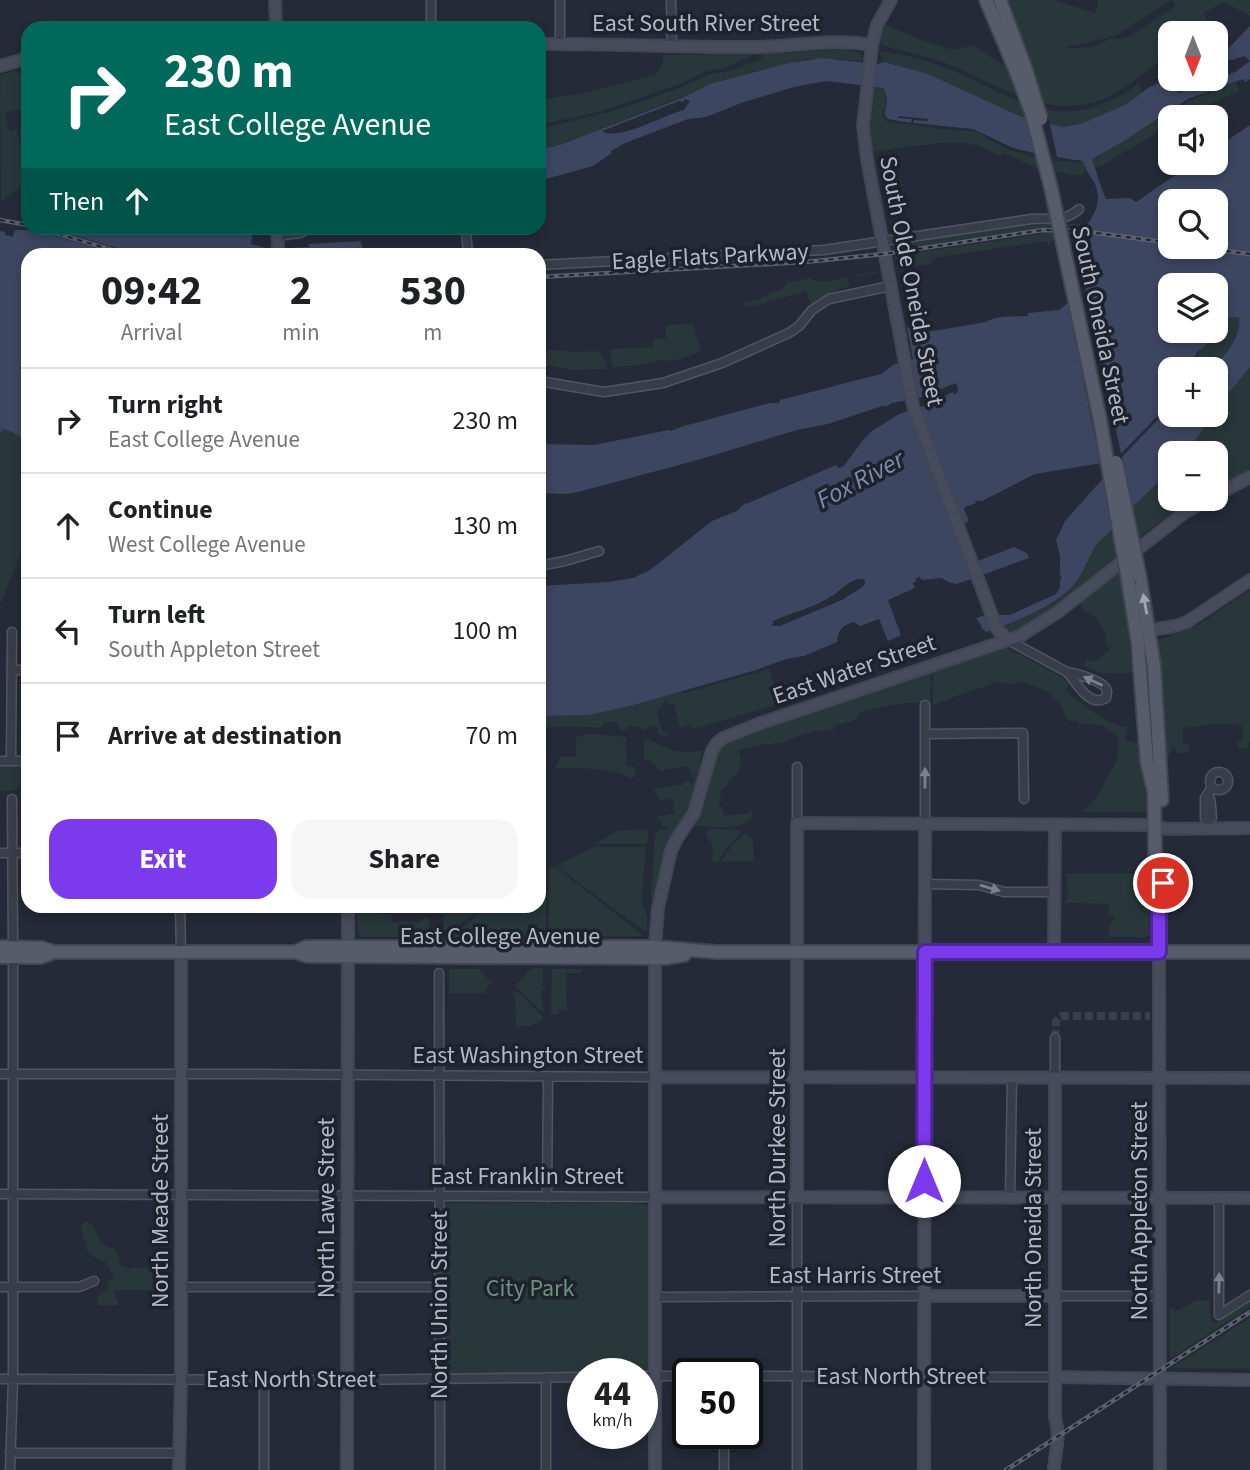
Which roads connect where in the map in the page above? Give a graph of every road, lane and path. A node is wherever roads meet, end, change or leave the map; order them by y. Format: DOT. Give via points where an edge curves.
graph roads {
  1 [pos="275,0"];
  2 [pos="430,0"];
  3 [pos="560,0"];
  4 [pos="671,0"];
  5 [pos="891,0"];
  6 [pos="986,0"];
  7 [pos="993,0"];
  8 [pos="1000,0"];
  9 [pos="276,21"];
  10 [pos="431,21"];
  11 [pos="1012,29"];
  12 [pos="546,44"];
  13 [pos="560,44"];
  14 [pos="872,45"];
  15 [pos="672,46"];
  16 [pos="21,60"];
  17 [pos="0,66"];
  18 [pos="1021,69"];
  19 [pos="1079,209"];
  20 [pos="881,242"];
  21 [pos="546,265"];
  22 [pos="890,286"];
  23 [pos="546,382"];
  24 [pos="1250,477"];
  25 [pos="1228,489"];
  26 [pos="1188,511"];
  27 [pos="599,551"];
  28 [pos="546,565"];
  29 [pos="1250,580"];
  30 [pos="1143,631"];
  31 [pos="12,632"];
  32 [pos="1008,640"];
  33 [pos="1147,666"];
  34 [pos="12,670"];
  35 [pos="21,670"];
  36 [pos="1067,672"];
  37 [pos="925,705"];
  38 [pos="925,734"];
  39 [pos="0,761"];
  40 [pos="12,761"];
  41 [pos="21,761"];
  42 [pos="797,767"];
  43 [pos="1210,791"];
  44 [pos="12,799"];
  45 [pos="1024,799"];
  46 [pos="797,823"];
  47 [pos="925,823"];
  48 [pos="1055,824"];
  49 [pos="1209,824"];
  50 [pos="1159,827"];
  51 [pos="1250,828"];
  52 [pos="0,853"];
  53 [pos="12,853"];
  54 [pos="21,853"];
  55 [pos="925,884"];
  56 [pos="1055,892"];
  57 [pos="180,913"];
  58 [pos="348,913"];
  59 [pos="7,952"];
  60 [pos="181,952"];
  61 [pos="347,952"];
  62 [pos="655,952"];
  63 [pos="798,952"];
  64 [pos="925,952"];
  65 [pos="1054,952"];
  66 [pos="1159,952"];
  67 [pos="1250,953"];
  68 [pos="439,973"];
  69 [pos="1055,1038"];
  70 [pos="0,1074"];
  71 [pos="180,1074"];
  72 [pos="12,1075"];
  73 [pos="347,1075"];
  74 [pos="439,1076"];
  75 [pos="548,1077"];
  76 [pos="655,1077"];
  77 [pos="797,1078"];
  78 [pos="924,1078"];
  79 [pos="1012,1078"];
  80 [pos="1055,1078"];
  81 [pos="1160,1078"];
  82 [pos="1250,1078"];
  83 [pos="0,1194"];
  84 [pos="13,1194"];
  85 [pos="181,1195"];
  86 [pos="348,1195"];
  87 [pos="439,1196"];
  88 [pos="547,1197"];
  89 [pos="797,1197"];
  90 [pos="656,1198"];
  91 [pos="924,1198"];
  92 [pos="1010,1198"];
  93 [pos="1054,1198"];
  94 [pos="1160,1198"];
  95 [pos="1220,1198"];
  96 [pos="1250,1198"];
  97 [pos="94,1281"];
  98 [pos="13,1286"];
  99 [pos="0,1287"];
  100 [pos="181,1287"];
  101 [pos="347,1287"];
  102 [pos="439,1287"];
  103 [pos="1250,1295"];
  104 [pos="798,1296"];
  105 [pos="924,1296"];
  106 [pos="1055,1296"];
  107 [pos="1160,1296"];
  108 [pos="656,1297"];
  109 [pos="655,1358"];
  110 [pos="763,1376"];
  111 [pos="797,1376"];
  112 [pos="924,1376"];
  113 [pos="546,1377"];
  114 [pos="567,1377"];
  115 [pos="1055,1377"];
  116 [pos="181,1378"];
  117 [pos="1161,1378"];
  118 [pos="0,1379"];
  119 [pos="13,1379"];
  120 [pos="264,1379"];
  121 [pos="440,1379"];
  122 [pos="347,1380"];
  123 [pos="1250,1380"];
  124 [pos="655,1449"];
  125 [pos="724,1449"];
  126 [pos="10,1453"];
  127 [pos="179,1453"];
  128 [pos="10,1470"];
  129 [pos="179,1470"];
  130 [pos="264,1470"];
  131 [pos="347,1470"];
  132 [pos="440,1470"];
  133 [pos="546,1470"];
  134 [pos="655,1470"];
  135 [pos="724,1470"];
  136 [pos="797,1470"];
  137 [pos="924,1470"];
  138 [pos="1054,1470"];
  139 [pos="1160,1470"];
  1 -- 9 [label="street"];
  2 -- 10 [label="street"];
  3 -- 13 [label="street"];
  4 -- 15 [label="street"];
  5 -- 14 [label="street, South Olde Oneida Street"];
  6 -- 18 [label="main road, South Oneida Street"];
  7 -- 11 [label="main road" via="1000,18"];
  8 -- 11 [label="main road, South Oneida Street"];
  11 -- 18 [label="main road, South Oneida Street"];
  12 -- 13 [label="street, East South River Street"];
  13 -- 15 [label="street, East South River Street"];
  14 -- 15 [label="street, East South River Street"];
  14 -- 20 [label="street, South Olde Oneida Street" via="864,135"];
  16 -- 17 [label="street"];
  18 -- 30 [label="main road, South Oneida Street, bridge" via="1051,188"];
  19 -- 20 [label="street, Eagle Flats Parkway" via="1050,220"];
  20 -- 21 [label="street, Eagle Flats Parkway" via="824,250"];
  20 -- 22 [label="street, South Olde Oneida Street"];
  22 -- 23 [label="street" via="829,299 789,333 663,383 604,392"];
  22 -- 32 [label="street, South Olde Oneida Street" via="912,404 991,614"];
  24 -- 25 [label="street"];
  26 -- 32 [label="street, East Water Street" via="1058,612"];
  27 -- 28 [label="street"];
  29 -- 30 [label="street" via="1187,622"];
  30 -- 33 [label="main road, South Oneida Street"];
  31 -- 34 [label="street"];
  32 -- 36 [label="street"];
  32 -- 62 [label="street, East Water Street" via="761,723 716,744 694,813 671,851 656,918"];
  33 -- 50 [label="main road" via="1160,740"];
  33 -- 50 [label="main road" via="1147,762"];
  34 -- 35 [label="street"];
  34 -- 40 [label="street"];
  36 -- 36 [label="street, one-way" via="1093,700 1106,698 1103,686"];
  37 -- 38 [label="street"];
  38 -- 45 [label="street" via="1023,733"];
  47 -- 38 [label="street, one-way"];
  39 -- 40 [label="street"];
  40 -- 41 [label="street"];
  42 -- 46 [label="street"];
  43 -- 49 [label="street" via="1205,798"];
  44 -- 53 [label="street"];
  46 -- 47 [label="street"];
  46 -- 63 [label="street, North Durkee Street"];
  47 -- 48 [label="street"];
  47 -- 55 [label="street"];
  48 -- 50 [label="street"];
  48 -- 56 [label="street"];
  49 -- 50 [label="street"];
  49 -- 51 [label="street"];
  50 -- 66 [label="main road" via="1163,898 1159,904"];
  52 -- 53 [label="street"];
  53 -- 54 [label="street"];
  53 -- 59 [label="street"];
  55 -- 56 [label="street, one-way"];
  55 -- 64 [label="street"];
  56 -- 65 [label="street"];
  57 -- 60 [label="street"];
  58 -- 61 [label="street, North Lawe Street"];
  59 -- 60 [label="main road, East College Avenue" via="42,948 54,952"];
  59 -- 72 [label="street"];
  60 -- 61 [label="main road, East College Avenue" via="296,952 307,956"];
  60 -- 71 [label="street, North Meade Street"];
  61 -- 62 [label="main road, East College Avenue"];
  61 -- 73 [label="street, North Lawe Street"];
  62 -- 63 [label="main road, East College Avenue"];
  62 -- 76 [label="street"];
  63 -- 64 [label="main road, East College Avenue"];
  63 -- 77 [label="street, North Durkee Street"];
  64 -- 65 [label="main road, East College Avenue"];
  64 -- 78 [label="street"];
  65 -- 66 [label="main road, East College Avenue"];
  66 -- 67 [label="main road, East College Avenue"];
  66 -- 81 [label="street, North Appleton Street" via="1155,1016"];
  68 -- 74 [label="street, North Union Street"];
  69 -- 80 [label="street, North Oneida Street"];
  70 -- 72 [label="street, East Washington Street"];
  71 -- 72 [label="street, East Washington Street"];
  71 -- 73 [label="street, East Washington Street"];
  71 -- 85 [label="street, North Meade Street"];
  72 -- 84 [label="street"];
  73 -- 74 [label="street, East Washington Street"];
  73 -- 86 [label="street, North Lawe Street"];
  74 -- 75 [label="street, East Washington Street"];
  74 -- 87 [label="street, North Union Street"];
  75 -- 76 [label="street, East Washington Street"];
  75 -- 88 [label="street"];
  76 -- 77 [label="street, East Washington Street"];
  76 -- 90 [label="street"];
  77 -- 78 [label="street, East Washington Street"];
  77 -- 89 [label="street, North Durkee Street"];
  78 -- 79 [label="street, East Washington Street"];
  78 -- 91 [label="street"];
  79 -- 80 [label="street, East Washington Street"];
  79 -- 92 [label="street"];
  80 -- 81 [label="street, East Washington Street"];
  80 -- 93 [label="street, North Oneida Street"];
  81 -- 82 [label="street, East Washington Street"];
  81 -- 94 [label="street, North Appleton Street"];
  83 -- 84 [label="street, East Franklin Street"];
  84 -- 85 [label="street, East Franklin Street"];
  84 -- 98 [label="street"];
  85 -- 86 [label="street, East Franklin Street"];
  85 -- 100 [label="street, North Meade Street"];
  86 -- 87 [label="street, East Franklin Street"];
  86 -- 101 [label="street, North Lawe Street"];
  87 -- 88 [label="street, East Franklin Street"];
  87 -- 102 [label="street, North Union Street"];
  88 -- 90 [label="street, East Franklin Street"];
  89 -- 90 [label="street, East Franklin Street"];
  89 -- 91 [label="street, East Franklin Street"];
  89 -- 104 [label="street, North Durkee Street"];
  90 -- 108 [label="street"];
  91 -- 92 [label="street, East Franklin Street"];
  91 -- 105 [label="street"];
  92 -- 93 [label="street, East Franklin Street"];
  93 -- 94 [label="street, East Franklin Street"];
  93 -- 106 [label="street, North Oneida Street"];
  94 -- 95 [label="street, East Franklin Street"];
  94 -- 107 [label="street, North Appleton Street"];
  95 -- 96 [label="street, East Franklin Street"];
  103 -- 95 [label="street, one-way" via="1219,1315"];
  97 -- 98 [label="street" via="79,1286"];
  98 -- 99 [label="street"];
  98 -- 119 [label="street"];
  100 -- 101 [label="street"];
  100 -- 116 [label="street, North Meade Street"];
  101 -- 102 [label="street"];
  101 -- 122 [label="street, North Lawe Street"];
  102 -- 121 [label="street, North Union Street"];
  104 -- 105 [label="street, East Harris Street"];
  104 -- 108 [label="street, East Harris Street"];
  104 -- 111 [label="street, North Durkee Street"];
  105 -- 106 [label="street, East Harris Street"];
  105 -- 112 [label="street"];
  106 -- 107 [label="street"];
  106 -- 115 [label="street, North Oneida Street"];
  107 -- 117 [label="street, North Appleton Street"];
  108 -- 109 [label="street"];
  110 -- 111 [label="street, East North Street"];
  111 -- 112 [label="street, East North Street"];
  111 -- 136 [label="street, North Durkee Street"];
  112 -- 115 [label="street, East North Street"];
  112 -- 137 [label="street"];
  113 -- 114 [label="street, East North Street"];
  113 -- 121 [label="street, East North Street"];
  113 -- 133 [label="street"];
  115 -- 117 [label="street"];
  115 -- 138 [label="street, North Oneida Street" via="1058,1448"];
  116 -- 119 [label="street, East North Street"];
  116 -- 120 [label="street, East North Street"];
  116 -- 127 [label="street, North Meade Street"];
  117 -- 123 [label="street"];
  117 -- 139 [label="street, North Appleton Street"];
  118 -- 119 [label="street, East North Street"];
  119 -- 126 [label="street"];
  120 -- 122 [label="street, East North Street"];
  120 -- 130 [label="street"];
  121 -- 122 [label="street, East North Street"];
  121 -- 132 [label="street, North Union Street"];
  122 -- 131 [label="street, North Lawe Street"];
  124 -- 134 [label="street"];
  125 -- 135 [label="street"];
  126 -- 127 [label="street"];
  126 -- 128 [label="street"];
  127 -- 129 [label="street, North Meade Street"];
}
